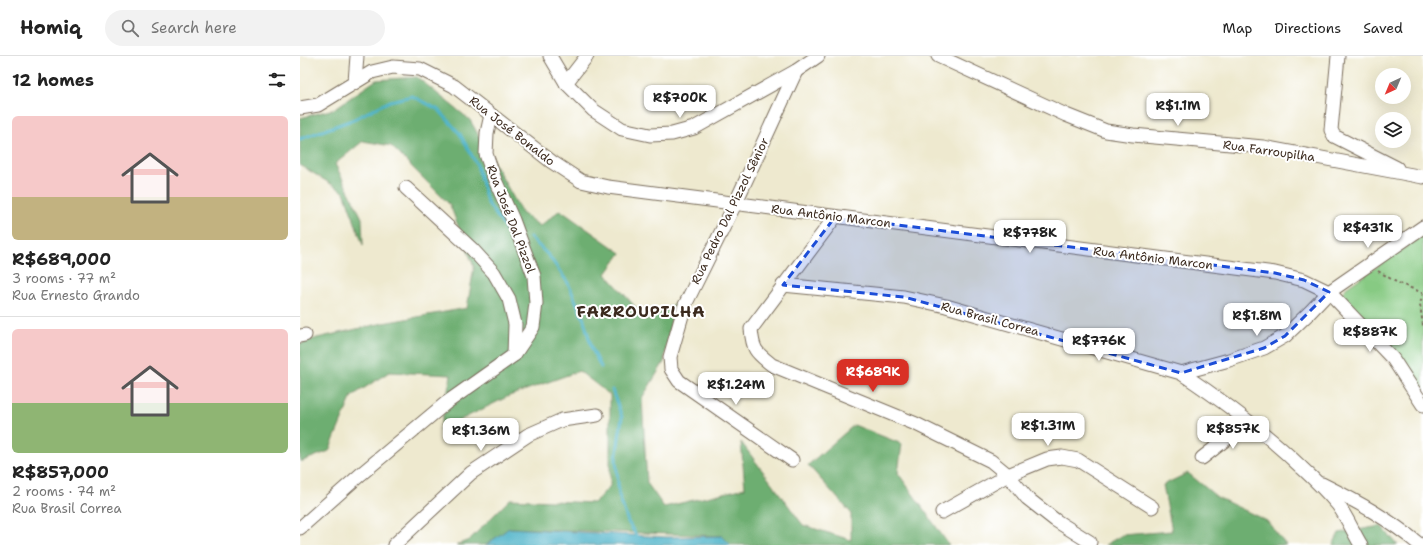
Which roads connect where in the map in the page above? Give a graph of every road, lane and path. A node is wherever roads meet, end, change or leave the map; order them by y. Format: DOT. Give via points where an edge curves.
graph roads {
  1 [pos="357,56"];
  2 [pos="550,56"];
  3 [pos="587,56"];
  4 [pos="818,56"];
  5 [pos="939,56"];
  6 [pos="1338,56"];
  7 [pos="796,70"];
  8 [pos="355,82"];
  9 [pos="566,83"];
  10 [pos="300,108"];
  11 [pos="491,115"];
  12 [pos="1409,174"];
  13 [pos="1423,177"];
  14 [pos="406,188"];
  15 [pos="735,204"];
  16 [pos="835,217"];
  17 [pos="1423,227"];
  18 [pos="1366,266"];
  19 [pos="783,285"];
  20 [pos="1329,292"];
  21 [pos="1423,292"];
  22 [pos="1423,326"];
  23 [pos="514,355"];
  24 [pos="1181,373"];
  25 [pos="1423,405"];
  26 [pos="597,415"];
  27 [pos="1248,422"];
  28 [pos="1202,458"];
  29 [pos="792,460"];
  30 [pos="1008,475"];
  31 [pos="1315,480"];
  32 [pos="1152,507"];
  33 [pos="942,512"];
  34 [pos="300,528"];
  35 [pos="1090,542"];
  36 [pos="394,545"];
  37 [pos="1361,545"];
  38 [pos="1420,545"];
  1 -- 8 [label="street"];
  2 -- 9 [label="street"];
  3 -- 9 [label="street"];
  4 -- 7 [label="street"];
  5 -- 12 [label="street, Rua Farroupilha" via="1106,131 1133,136 1263,147"];
  6 -- 12 [label="street" via="1331,130 1334,136"];
  7 -- 9 [label="street" via="694,128 672,134 650,135 622,129 593,110"];
  7 -- 15 [label="street, Rua Pedro Dal Pizzol Sênior"];
  8 -- 10 [label="street, Rua José Bonaldo" via="318,104"];
  8 -- 11 [label="street, Rua José Bonaldo" via="372,72 393,67 420,69 454,86"];
  11 -- 15 [label="street, Rua José Bonaldo" via="581,181"];
  11 -- 23 [label="street, Rua José Dal Pizzol" via="486,133 486,154 534,276 536,303 533,327"];
  12 -- 13 [label="street, Rua Farroupilha"];
  14 -- 23 [label="street" via="494,273 511,306 515,324"];
  15 -- 16 [label="street, Rua Antônio Marcon"];
  15 -- 29 [label="street, Rua Pedro Dal Pizzol Sênior" via="685,305 670,357 671,369 679,381"];
  16 -- 19 [label="street"];
  16 -- 20 [label="street, Rua Antônio Marcon" via="1275,273 1304,280"];
  17 -- 18 [label="street"];
  18 -- 20 [label="street"];
  18 -- 21 [label="path" via="1396,282"];
  19 -- 24 [label="street, Rua Brasil Correa" via="904,297 932,303"];
  19 -- 30 [label="street" via="751,329 755,351 772,365 916,424 991,461"];
  20 -- 24 [label="street" via="1285,336 1264,348"];
  20 -- 25 [label="street" via="1393,359"];
  21 -- 22 [label="path" via="1420,304"];
  23 -- 34 [label="street, Rua José Dal Pizzol" via="446,403"];
  24 -- 27 [label="street, Rua Brasil Correa"];
  26 -- 36 [label="street" via="562,420 528,435 471,473"];
  27 -- 28 [label="street"];
  27 -- 31 [label="street, Rua Brasil Correa"];
  30 -- 32 [label="street" via="1047,460 1062,457 1078,460"];
  30 -- 33 [label="street"];
  30 -- 35 [label="street" via="1027,498 1055,520"];
  31 -- 37 [label="street, Rua Brasil Correa" via="1338,506"];
  31 -- 38 [label="street" via="1372,510"];
}
